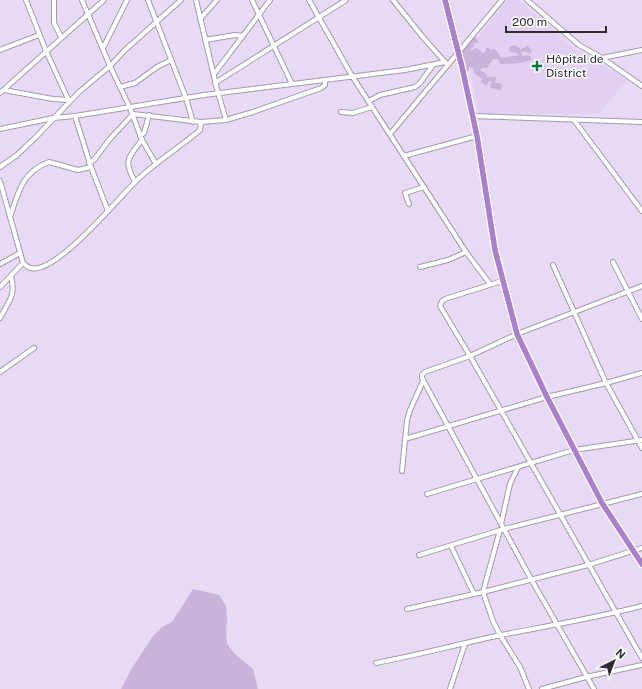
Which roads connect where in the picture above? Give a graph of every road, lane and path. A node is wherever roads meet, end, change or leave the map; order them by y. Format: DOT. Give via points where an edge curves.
graph roads {
  1 [pos="26,0"];
  2 [pos="54,0"];
  3 [pos="82,0"];
  4 [pos="104,0"];
  5 [pos="127,0"];
  6 [pos="148,0"];
  7 [pos="181,0"];
  8 [pos="196,0"];
  9 [pos="216,0"];
  10 [pos="252,0"];
  11 [pos="270,0"];
  12 [pos="309,0"];
  13 [pos="346,0"];
  14 [pos="393,0"];
  15 [pos="445,0"];
  16 [pos="502,0"];
  17 [pos="527,0"];
  18 [pos="88,13"];
  19 [pos="259,15"];
  20 [pos="319,17"];
  21 [pos="200,19"];
  22 [pos="156,22"];
  23 [pos="39,35"];
  24 [pos="242,36"];
  25 [pos="61,37"];
  26 [pos="205,40"];
  27 [pos="274,46"];
  28 [pos="104,48"];
  29 [pos="0,50"];
  30 [pos="642,50"];
  31 [pos="46,51"];
  32 [pos="458,53"];
  33 [pos="602,58"];
  34 [pos="172,60"];
  35 [pos="446,64"];
  36 [pos="110,66"];
  37 [pos="433,66"];
  38 [pos="214,74"];
  39 [pos="352,76"];
  40 [pos="325,80"];
  41 [pos="215,83"];
  42 [pos="292,84"];
  43 [pos="642,86"];
  44 [pos="120,87"];
  45 [pos="4,90"];
  46 [pos="218,93"];
  47 [pos="0,94"];
  48 [pos="186,98"];
  49 [pos="69,100"];
  50 [pos="368,101"];
  51 [pos="372,107"];
  52 [pos="130,108"];
  53 [pos="341,112"];
  54 [pos="133,114"];
  55 [pos="149,115"];
  56 [pos="74,116"];
  57 [pos="472,116"];
  58 [pos="53,118"];
  59 [pos="226,120"];
  60 [pos="574,120"];
  61 [pos="193,122"];
  62 [pos="200,122"];
  63 [pos="642,122"];
  64 [pos="0,129"];
  65 [pos="390,134"];
  66 [pos="140,136"];
  67 [pos="476,136"];
  68 [pos="142,140"];
  69 [pos="404,156"];
  70 [pos="156,164"];
  71 [pos="90,165"];
  72 [pos="0,167"];
  73 [pos="0,181"];
  74 [pos="135,182"];
  75 [pos="424,187"];
  76 [pos="409,204"];
  77 [pos="108,211"];
  78 [pos="642,211"];
  79 [pos="10,217"];
  80 [pos="466,252"];
  81 [pos="20,253"];
  82 [pos="613,262"];
  83 [pos="23,263"];
  84 [pos="0,264"];
  85 [pos="553,265"];
  86 [pos="420,266"];
  87 [pos="10,276"];
  88 [pos="502,281"];
  89 [pos="490,284"];
  90 [pos="642,286"];
  91 [pos="0,287"];
  92 [pos="628,291"];
  93 [pos="574,313"];
  94 [pos="0,318"];
  95 [pos="642,319"];
  96 [pos="517,334"];
  97 [pos="34,348"];
  98 [pos="470,356"];
  99 [pos="0,372"];
  100 [pos="642,373"];
  101 [pos="423,381"];
  102 [pos="606,383"];
  103 [pos="547,397"];
  104 [pos="501,411"];
  105 [pos="448,426"];
  106 [pos="405,439"];
  107 [pos="640,440"];
  108 [pos="642,448"];
  109 [pos="574,450"];
  110 [pos="531,464"];
  111 [pos="518,467"];
  112 [pos="402,471"];
  113 [pos="476,479"];
  114 [pos="426,494"];
  115 [pos="642,494"];
  116 [pos="602,503"];
  117 [pos="560,514"];
  118 [pos="502,528"];
  119 [pos="451,546"];
  120 [pos="642,548"];
  121 [pos="633,551"];
  122 [pos="419,555"];
  123 [pos="642,564"];
  124 [pos="588,565"];
  125 [pos="531,579"];
  126 [pos="483,592"];
  127 [pos="474,594"];
  128 [pos="642,606"];
  129 [pos="407,609"];
  130 [pos="616,613"];
  131 [pos="558,624"];
  132 [pos="500,635"];
  133 [pos="465,644"];
  134 [pos="642,658"];
  135 [pos="376,663"];
  136 [pos="642,665"];
  137 [pos="586,677"];
  138 [pos="450,689"];
  139 [pos="529,689"];
  140 [pos="542,689"];
  141 [pos="594,689"];
  1 -- 23 [label="street"];
  2 -- 25 [label="street" via="54,23"];
  3 -- 18 [label="street"];
  4 -- 18 [label="street"];
  5 -- 28 [label="street"];
  6 -- 22 [label="street"];
  7 -- 22 [label="street"];
  8 -- 21 [label="street"];
  9 -- 21 [label="street"];
  10 -- 19 [label="street"];
  11 -- 19 [label="street"];
  12 -- 20 [label="street"];
  13 -- 20 [label="street"];
  14 -- 35 [label="street"];
  15 -- 32 [label="highway"];
  16 -- 32 [label="street"];
  17 -- 33 [label="street" via="579,45"];
  18 -- 25 [label="street"];
  18 -- 28 [label="street"];
  19 -- 24 [label="street"];
  19 -- 27 [label="street"];
  20 -- 27 [label="street"];
  20 -- 39 [label="street"];
  21 -- 26 [label="street"];
  22 -- 34 [label="street"];
  22 -- 36 [label="street"];
  23 -- 29 [label="street"];
  23 -- 31 [label="street"];
  24 -- 26 [label="street"];
  24 -- 38 [label="street"];
  25 -- 31 [label="street"];
  26 -- 38 [label="street"];
  27 -- 41 [label="street"];
  27 -- 42 [label="street"];
  28 -- 36 [label="street"];
  30 -- 33 [label="street"];
  31 -- 45 [label="street"];
  31 -- 49 [label="street"];
  32 -- 35 [label="street"];
  32 -- 57 [label="highway"];
  33 -- 43 [label="street"];
  34 -- 44 [label="street" via="156,67 135,83"];
  34 -- 48 [label="street"];
  35 -- 37 [label="street"];
  35 -- 65 [label="street"];
  36 -- 44 [label="street"];
  36 -- 49 [label="street"];
  37 -- 39 [label="street"];
  37 -- 50 [label="street" via="415,87 380,95"];
  38 -- 41 [label="street"];
  39 -- 40 [label="street"];
  39 -- 50 [label="street"];
  40 -- 42 [label="street"];
  40 -- 59 [label="street" via="326,85 321,88"];
  41 -- 46 [label="street"];
  42 -- 46 [label="street"];
  44 -- 52 [label="street"];
  45 -- 47 [label="street"];
  45 -- 49 [label="street"];
  46 -- 48 [label="street"];
  46 -- 59 [label="street"];
  48 -- 52 [label="street"];
  48 -- 61 [label="street"];
  49 -- 58 [label="street"];
  50 -- 51 [label="street"];
  51 -- 53 [label="street" via="353,113"];
  51 -- 65 [label="street"];
  52 -- 54 [label="street"];
  52 -- 56 [label="street"];
  54 -- 55 [label="street"];
  54 -- 66 [label="street"];
  54 -- 71 [label="street"];
  55 -- 61 [label="street"];
  55 -- 66 [label="street" via="144,133"];
  56 -- 58 [label="street"];
  56 -- 71 [label="street"];
  57 -- 60 [label="street"];
  57 -- 67 [label="highway"];
  58 -- 64 [label="street"];
  58 -- 72 [label="street" via="35,138"];
  59 -- 62 [label="street"];
  60 -- 63 [label="street"];
  60 -- 78 [label="street"];
  61 -- 62 [label="street"];
  62 -- 70 [label="street" via="200,130"];
  65 -- 69 [label="street"];
  66 -- 68 [label="street"];
  67 -- 69 [label="street"];
  67 -- 88 [label="highway"];
  68 -- 70 [label="street"];
  68 -- 74 [label="street" via="128,158 128,167"];
  69 -- 75 [label="street"];
  70 -- 74 [label="street"];
  71 -- 77 [label="street"];
  71 -- 79 [label="street" via="78,170 49,162 35,169 25,179"];
  73 -- 79 [label="street"];
  74 -- 77 [label="street"];
  75 -- 76 [label="street" via="405,193"];
  75 -- 80 [label="street"];
  77 -- 83 [label="street" via="50,263 32,269"];
  79 -- 81 [label="street"];
  80 -- 86 [label="street" via="448,260"];
  80 -- 89 [label="street"];
  81 -- 83 [label="street"];
  81 -- 84 [label="street"];
  82 -- 92 [label="street"];
  83 -- 87 [label="street"];
  85 -- 93 [label="street"];
  87 -- 91 [label="street"];
  87 -- 94 [label="street" via="13,294"];
  88 -- 89 [label="street"];
  88 -- 96 [label="highway"];
  89 -- 98 [label="street" via="440,303"];
  90 -- 92 [label="street"];
  92 -- 93 [label="street"];
  92 -- 95 [label="street"];
  93 -- 96 [label="street"];
  93 -- 102 [label="street"];
  96 -- 98 [label="street"];
  96 -- 103 [label="highway"];
  97 -- 99 [label="street"];
  98 -- 101 [label="street" via="425,372 422,375"];
  98 -- 104 [label="street"];
  100 -- 102 [label="street"];
  101 -- 105 [label="street"];
  101 -- 106 [label="street" via="410,410"];
  102 -- 103 [label="street"];
  102 -- 107 [label="street"];
  103 -- 104 [label="street"];
  103 -- 109 [label="highway"];
  104 -- 105 [label="street"];
  104 -- 110 [label="street"];
  105 -- 106 [label="street"];
  105 -- 113 [label="street"];
  106 -- 112 [label="street"];
  107 -- 108 [label="street"];
  107 -- 109 [label="street"];
  109 -- 110 [label="street"];
  109 -- 116 [label="highway"];
  110 -- 111 [label="street"];
  110 -- 117 [label="street"];
  111 -- 113 [label="street"];
  111 -- 118 [label="street" via="508,489"];
  113 -- 114 [label="street"];
  113 -- 118 [label="street"];
  115 -- 116 [label="street"];
  116 -- 117 [label="street"];
  116 -- 121 [label="highway"];
  117 -- 118 [label="street"];
  117 -- 124 [label="street"];
  118 -- 119 [label="street"];
  118 -- 125 [label="street"];
  118 -- 126 [label="street"];
  119 -- 122 [label="street"];
  119 -- 127 [label="street"];
  120 -- 121 [label="street"];
  121 -- 123 [label="highway"];
  121 -- 124 [label="street"];
  124 -- 125 [label="street"];
  124 -- 130 [label="street"];
  125 -- 126 [label="street"];
  125 -- 131 [label="street"];
  126 -- 127 [label="street"];
  126 -- 132 [label="street"];
  127 -- 129 [label="street"];
  128 -- 130 [label="street"];
  130 -- 131 [label="street"];
  130 -- 134 [label="street"];
  131 -- 132 [label="street"];
  131 -- 137 [label="street"];
  132 -- 133 [label="street"];
  132 -- 139 [label="street" via="520,667"];
  133 -- 135 [label="street"];
  133 -- 138 [label="street"];
  136 -- 137 [label="street"];
  137 -- 140 [label="street"];
  137 -- 141 [label="street"];
}
